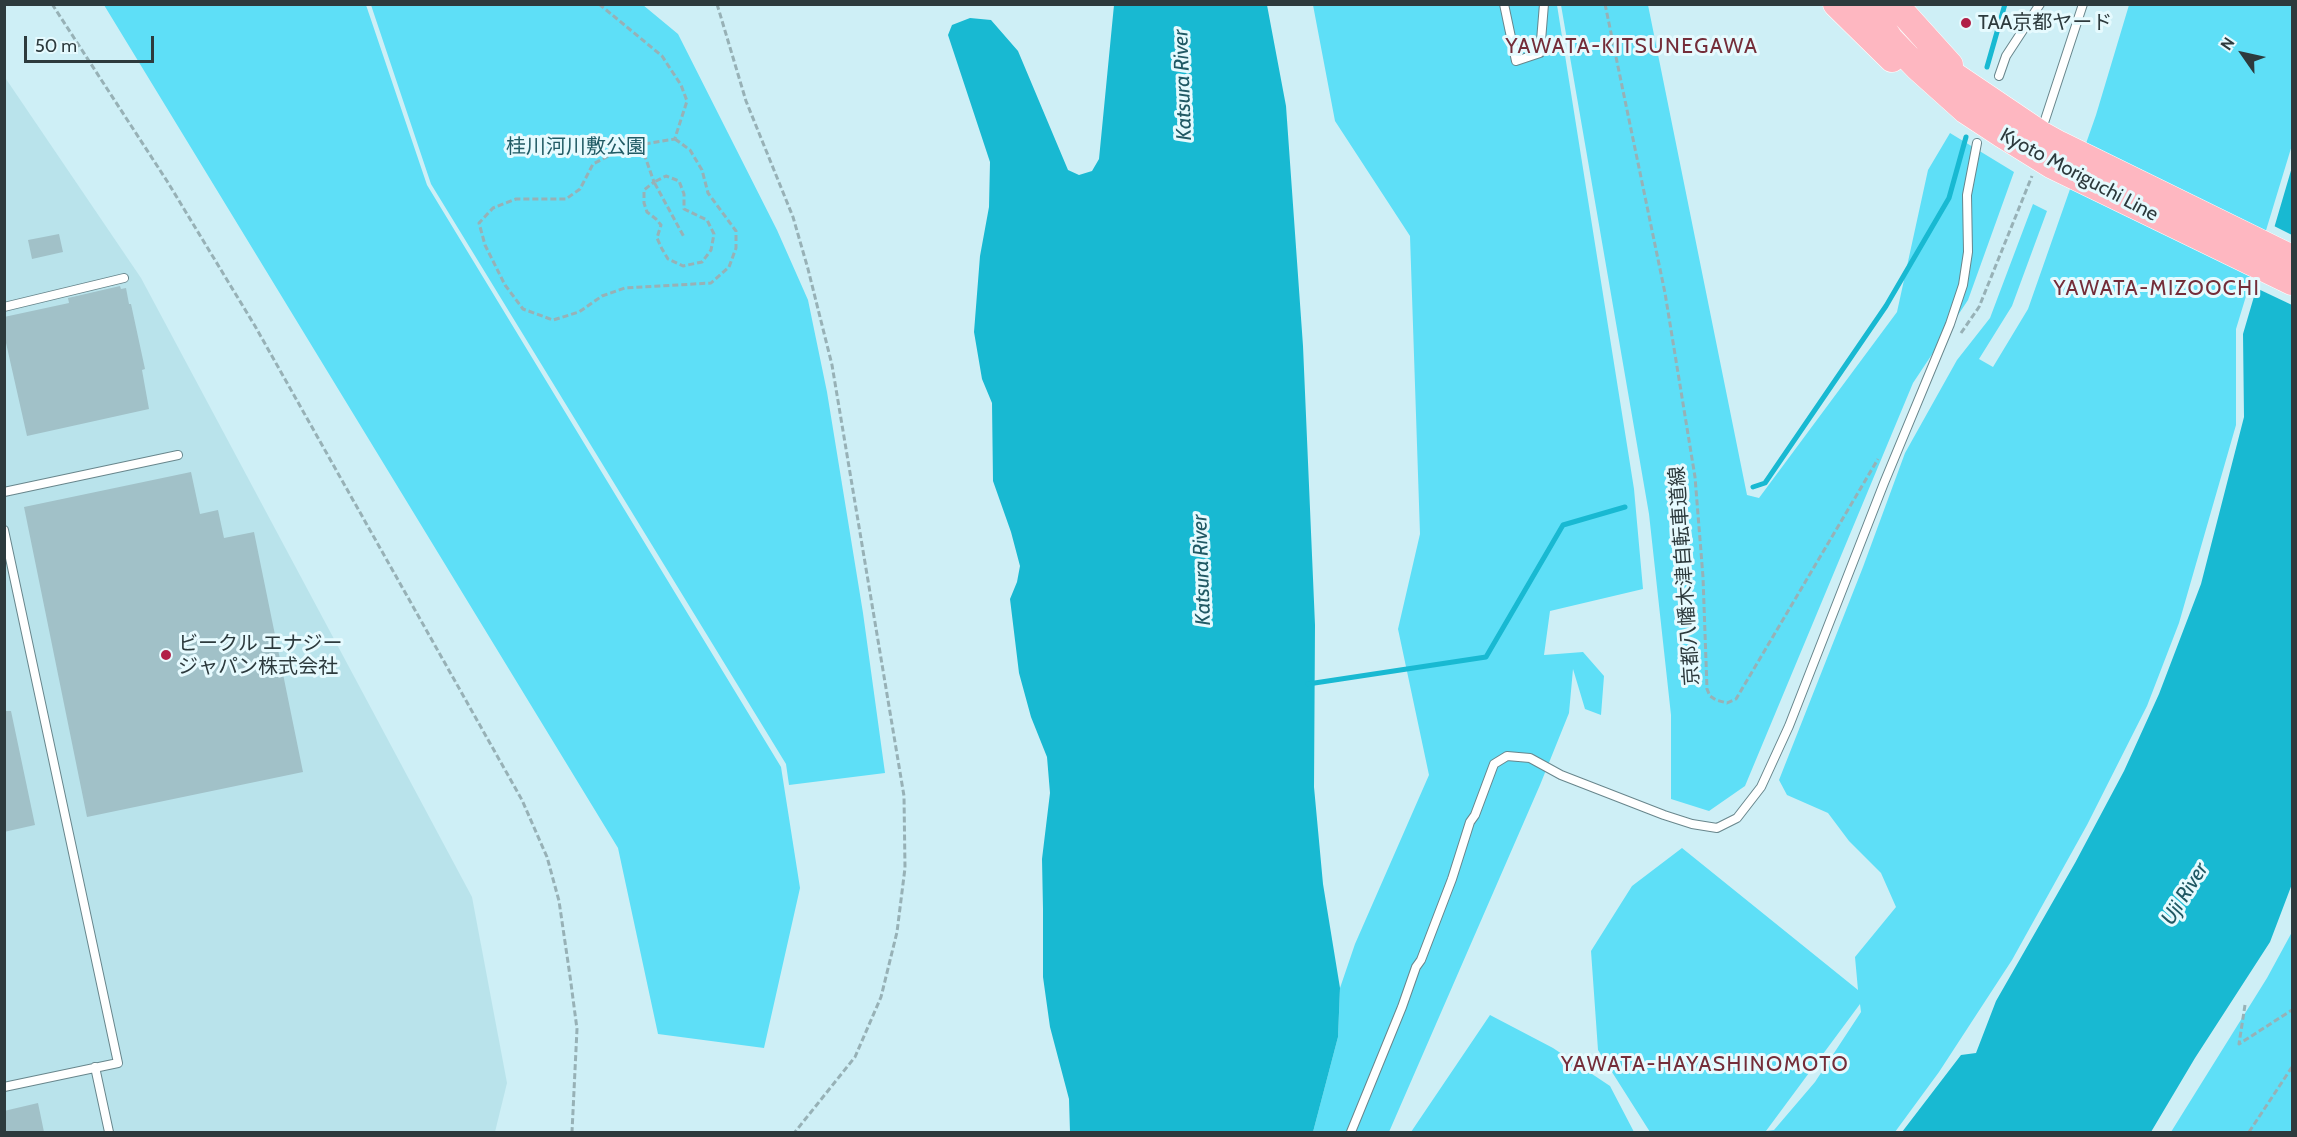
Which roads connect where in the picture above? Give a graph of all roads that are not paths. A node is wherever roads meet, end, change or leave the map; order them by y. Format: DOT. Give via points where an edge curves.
graph roads {
  1 [pos="1504,4"];
  2 [pos="1544,4"];
  3 [pos="1836,4"];
  4 [pos="1896,4"];
  5 [pos="2040,4"];
  6 [pos="2083,4"];
  7 [pos="1868,5"];
  8 [pos="1999,76"];
  9 [pos="1970,100"];
  10 [pos="1977,143"];
  11 [pos="2045,154"];
  12 [pos="2292,258"];
  13 [pos="124,278"];
  14 [pos="2292,282"];
  15 [pos="4,307"];
  16 [pos="178,455"];
  17 [pos="4,492"];
  18 [pos="4,530"];
  19 [pos="95,1067"];
  20 [pos="4,1087"];
  21 [pos="109,1132"];
  22 [pos="1352,1132"];
  1 -- 2 [label="lane" via="1516,61 1540,53"];
  3 -- 9 [label="main road" via="1915,78"];
  4 -- 9 [label="main road"];
  5 -- 8 [label="lane" via="2006,56"];
  6 -- 11 [label="lane"];
  7 -- 9 [label="main road, Kyoto Moriguchi Line" via="1900,30"];
  9 -- 11 [label="main road, Kyoto Moriguchi Line"];
  10 -- 22 [label="lane" via="1967,195 1968,252 1963,285 1950,324 1761,787 1737,818 1717,828 1664,815 1561,775 1530,758 1507,756 1494,764"];
  11 -- 12 [label="main road, Kyoto Moriguchi Line"];
  11 -- 14 [label="main road, Kyoto Moriguchi Line"];
  13 -- 15 [label="lane"];
  16 -- 17 [label="lane"];
  18 -- 19 [label="lane" via="118,1063"];
  19 -- 20 [label="lane"];
  19 -- 21 [label="lane"];
}
